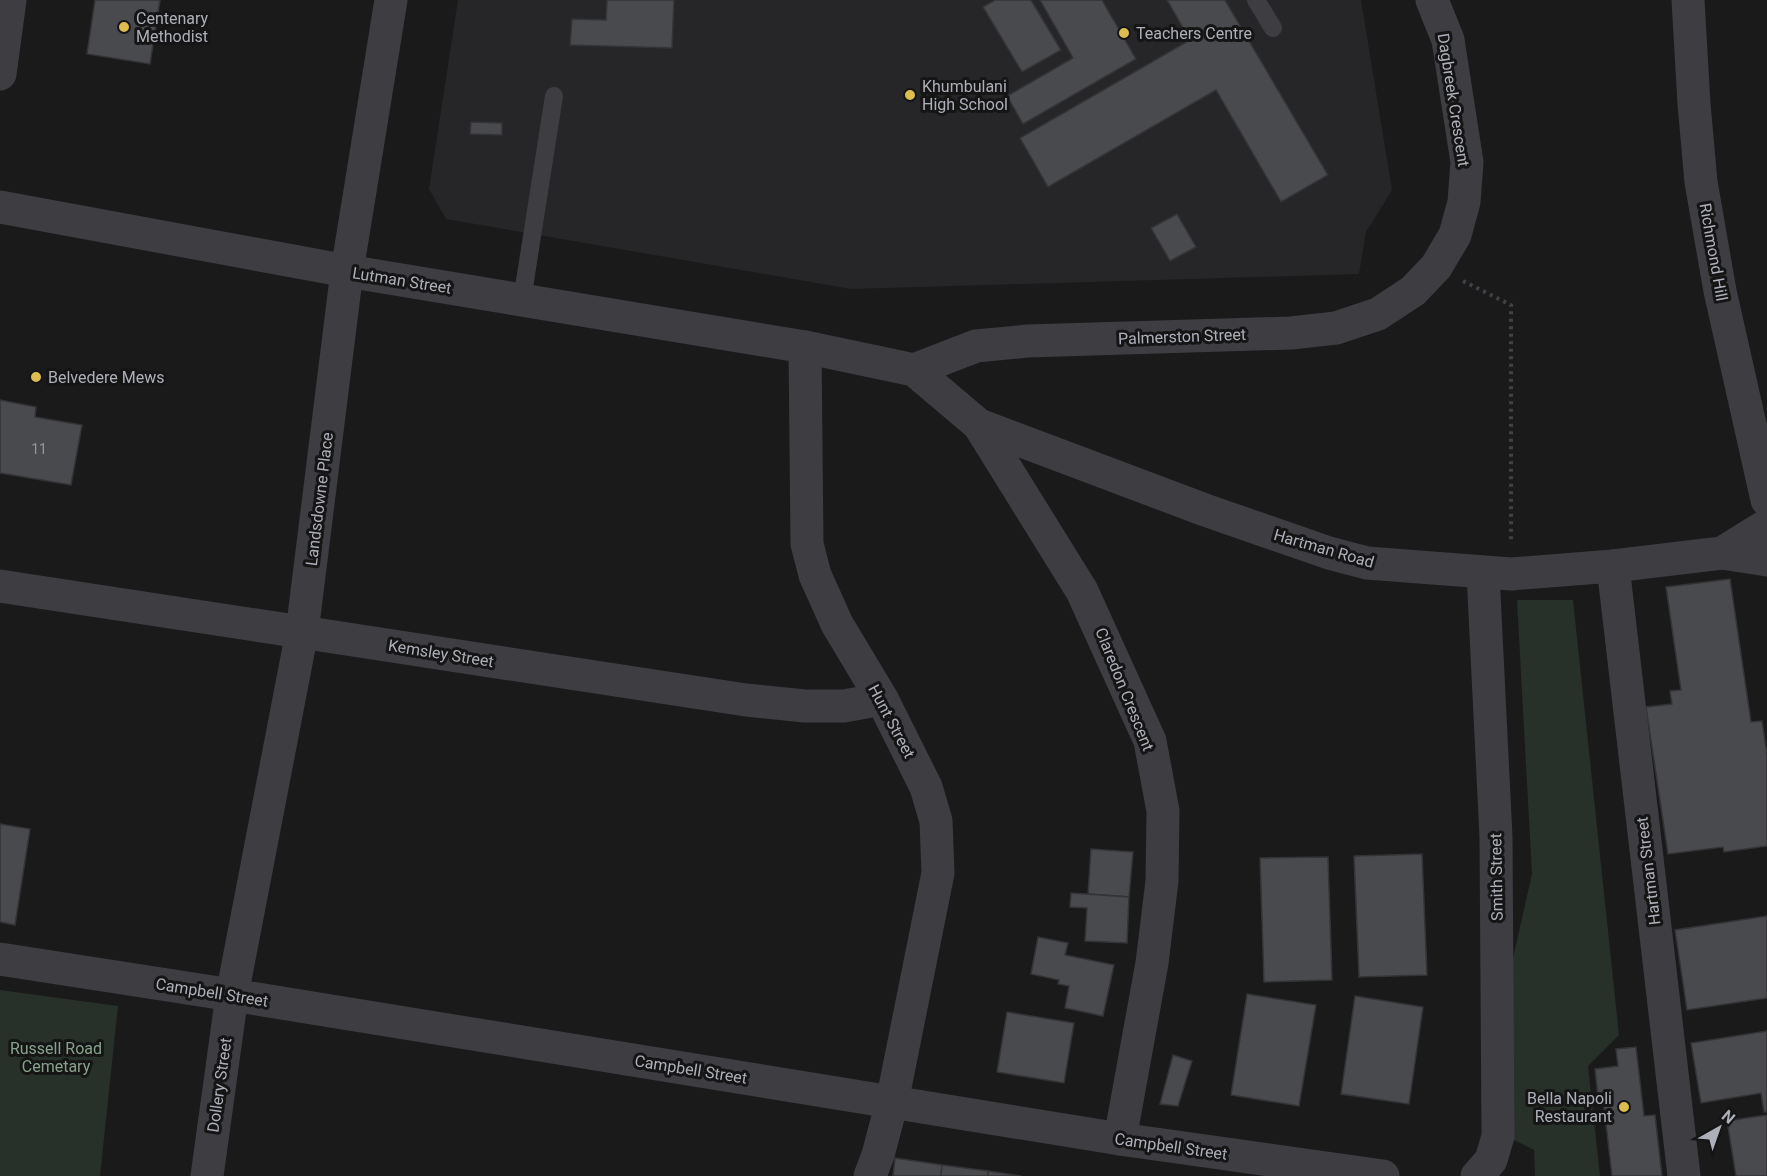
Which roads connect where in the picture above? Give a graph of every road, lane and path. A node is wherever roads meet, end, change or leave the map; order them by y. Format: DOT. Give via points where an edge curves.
graph roads {
  1 [pos="10,0"];
  2 [pos="391,0"];
  3 [pos="1256,0"];
  4 [pos="1432,0"];
  5 [pos="1688,0"];
  6 [pos="1273,28"];
  7 [pos="0,74"];
  8 [pos="554,96"];
  9 [pos="0,207"];
  10 [pos="1436,267"];
  11 [pos="347,271"];
  12 [pos="522,300"];
  13 [pos="805,347"];
  14 [pos="914,370"];
  15 [pos="979,425"];
  16 [pos="1767,500"];
  17 [pos="1767,525"];
  18 [pos="1722,553"];
  19 [pos="1767,560"];
  20 [pos="1613,566"];
  21 [pos="1497,573"];
  22 [pos="0,586"];
  23 [pos="302,632"];
  24 [pos="882,699"];
  25 [pos="0,959"];
  26 [pos="232,995"];
  27 [pos="892,1101"];
  28 [pos="1120,1139"];
  29 [pos="207,1176"];
  30 [pos="870,1176"];
  31 [pos="1383,1176"];
  32 [pos="1477,1176"];
  33 [pos="1683,1176"];
  1 -- 7 [label="street"];
  2 -- 11 [label="street, Landsdowne Place"];
  3 -- 6 [label="lane"];
  4 -- 10 [label="street, Dagbreek Crescent" via="1448,40 1467,162 1464,202 1455,235"];
  5 -- 16 [label="street, Richmond Hill" via="1701,182 1720,291"];
  8 -- 12 [label="lane"];
  9 -- 11 [label="street, Lutman Street"];
  10 -- 14 [label="street, Palmerston Street" via="1413,291 1378,314 1336,328 976,346"];
  10 -- 21 [label="path" via="1511,305"];
  11 -- 12 [label="street, Lutman Street"];
  11 -- 23 [label="street, Landsdowne Place"];
  12 -- 13 [label="street, Lutman Street"];
  13 -- 14 [label="street"];
  13 -- 24 [label="street, Hunt Street" via="807,544 815,575 837,624"];
  14 -- 15 [label="street, Claredon Crescent"];
  15 -- 21 [label="street, Hartman Road" via="1329,553 1368,563"];
  15 -- 28 [label="street, Claredon Crescent" via="1082,591 1150,741 1163,811 1162,881 1152,963"];
  17 -- 18 [label="street, Hartman Road"];
  18 -- 19 [label="street, Hartman Road"];
  18 -- 20 [label="street, Hartman Road"];
  20 -- 21 [label="street, Hartman Road"];
  20 -- 33 [label="street, Hartman Street"];
  21 -- 32 [label="street, Smith Street" via="1498,1136 1491,1161"];
  22 -- 23 [label="street, Kemsley Street"];
  23 -- 24 [label="street, Kemsley Street" via="746,700 834,706"];
  23 -- 26 [label="street, Landsdowne Place"];
  24 -- 27 [label="street, Hunt Street" via="926,787 936,821 938,873"];
  25 -- 26 [label="street, Campbell Street"];
  26 -- 27 [label="street, Campbell Street"];
  26 -- 29 [label="street, Dollery Street"];
  27 -- 28 [label="street, Campbell Street"];
  27 -- 30 [label="street"];
  28 -- 31 [label="street, Campbell Street"];
}
